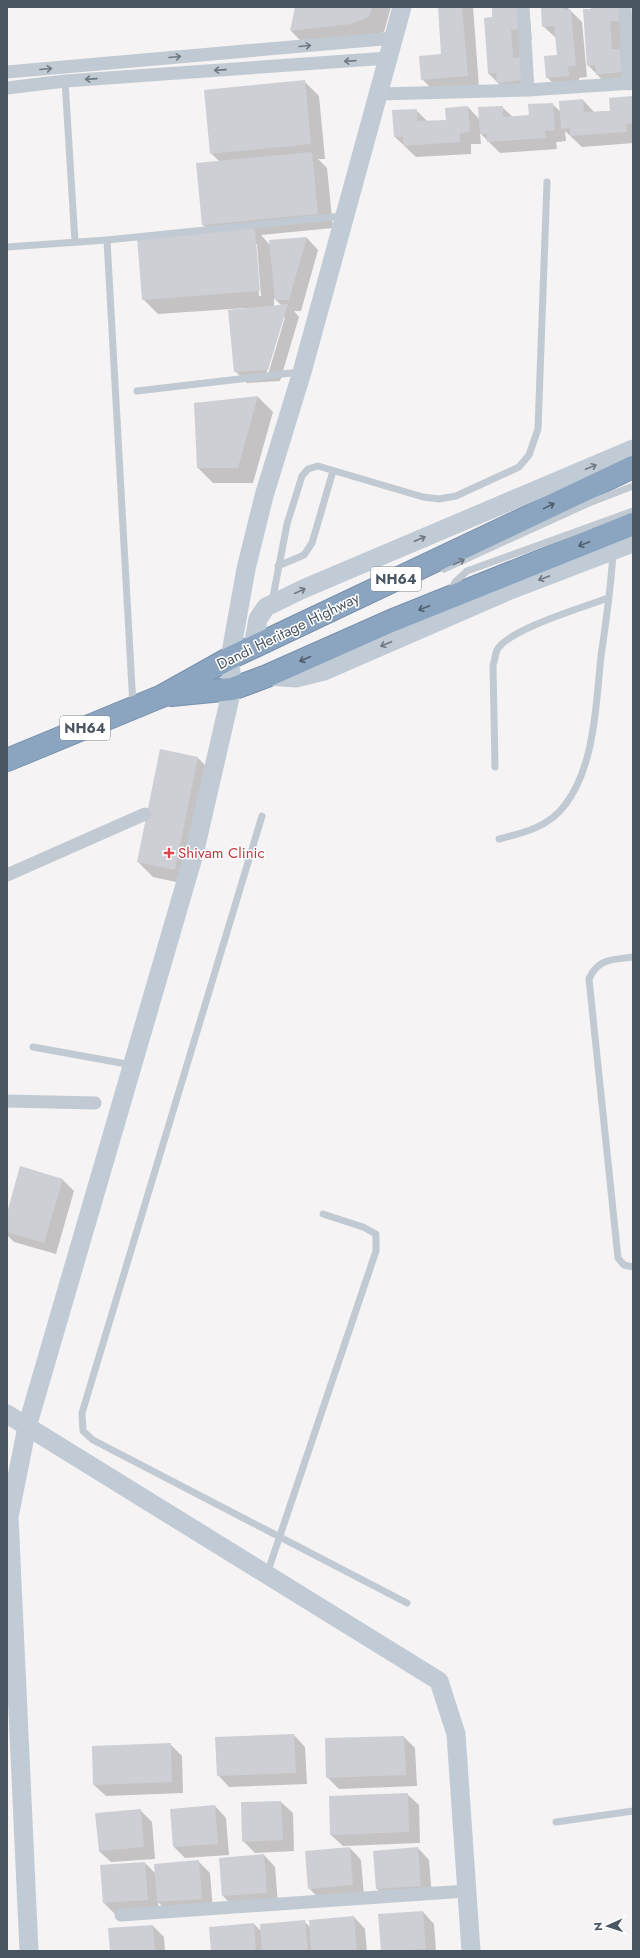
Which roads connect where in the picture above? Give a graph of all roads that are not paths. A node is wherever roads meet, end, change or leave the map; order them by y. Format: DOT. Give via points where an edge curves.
graph roads {
  1 [pos="402,7"];
  2 [pos="522,7"];
  3 [pos="625,7"];
  4 [pos="394,38"];
  5 [pos="389,58"];
  6 [pos="7,72"];
  7 [pos="65,81"];
  8 [pos="631,83"];
  9 [pos="7,88"];
  10 [pos="528,90"];
  11 [pos="379,94"];
  12 [pos="547,182"];
  13 [pos="345,216"];
  14 [pos="107,240"];
  15 [pos="75,242"];
  16 [pos="7,247"];
  17 [pos="302,372"];
  18 [pos="137,391"];
  19 [pos="633,450"];
  20 [pos="633,467"];
  21 [pos="333,470"];
  22 [pos="633,486"];
  23 [pos="633,511"];
  24 [pos="620,536"];
  25 [pos="633,543"];
  26 [pos="278,566"];
  27 [pos="433,573"];
  28 [pos="608,598"];
  29 [pos="445,599"];
  30 [pos="271,604"];
  31 [pos="330,620"];
  32 [pos="307,621"];
  33 [pos="253,647"];
  34 [pos="230,658"];
  35 [pos="267,676"];
  36 [pos="232,689"];
  37 [pos="162,696"];
  38 [pos="133,708"];
  39 [pos="7,760"];
  40 [pos="495,767"];
  41 [pos="145,814"];
  42 [pos="262,816"];
  43 [pos="499,839"];
  44 [pos="7,875"];
  45 [pos="633,957"];
  46 [pos="33,1047"];
  47 [pos="132,1065"];
  48 [pos="7,1101"];
  49 [pos="95,1103"];
  50 [pos="323,1214"];
  51 [pos="633,1267"];
  52 [pos="7,1414"];
  53 [pos="27,1427"];
  54 [pos="280,1537"];
  55 [pos="267,1574"];
  56 [pos="407,1602"];
  57 [pos="633,1811"];
  58 [pos="556,1822"];
  59 [pos="466,1891"];
  60 [pos="121,1915"];
  61 [pos="29,1951"];
  62 [pos="471,1951"];
  1 -- 4 [label="street"];
  2 -- 10 [label="street"];
  3 -- 8 [label="street"];
  4 -- 5 [label="street"];
  6 -- 4 [label="street, one-way"];
  5 -- 7 [label="street, one-way"];
  5 -- 11 [label="street"];
  7 -- 9 [label="street"];
  7 -- 15 [label="lane"];
  8 -- 10 [label="street"];
  10 -- 11 [label="street"];
  11 -- 13 [label="street"];
  12 -- 21 [label="lane" via="538,429 529,455 519,467 456,496 439,499 424,497"];
  13 -- 14 [label="lane"];
  13 -- 17 [label="street"];
  14 -- 15 [label="lane"];
  14 -- 38 [label="lane"];
  15 -- 16 [label="lane"];
  17 -- 18 [label="lane"];
  17 -- 34 [label="street" via="264,496 246,570"];
  30 -- 19 [label="street, one-way"];
  32 -- 20 [label="highway, Dandi Heritage Highway / NH64, one-way"];
  21 -- 26 [label="lane" via="312,542 304,554"];
  21 -- 26 [label="lane" via="318,466 308,469 302,476 287,524"];
  27 -- 22 [label="lane, one-way"];
  23 -- 29 [label="lane" via="467,571 455,582"];
  24 -- 25 [label="street"];
  24 -- 28 [label="lane"];
  24 -- 29 [label="highway, NH64, one-way"];
  24 -- 35 [label="street, one-way" via="508,591 324,671 296,678"];
  26 -- 30 [label="lane"];
  28 -- 40 [label="lane" via="530,627 506,641 497,650 494,665"];
  28 -- 43 [label="lane" via="591,741 578,783 565,806 547,822 529,832"];
  29 -- 35 [label="highway, NH64, one-way"];
  30 -- 33 [label="street" via="258,619"];
  31 -- 32 [label="lane"];
  32 -- 33 [label="highway, Dandi Heritage Highway / NH64"];
  33 -- 34 [label="highway, Dandi Heritage Highway / NH64"];
  34 -- 36 [label="street"];
  34 -- 37 [label="highway, Dandi Heritage Highway / NH64"];
  35 -- 36 [label="highway, NH64"];
  36 -- 37 [label="highway, NH64"];
  36 -- 47 [label="street" via="194,854"];
  37 -- 38 [label="highway, Dandi Heritage Highway / NH64"];
  38 -- 39 [label="highway, Dandi Heritage Highway / NH64"];
  41 -- 44 [label="street"];
  42 -- 54 [label="lane" via="82,1413 83,1431 93,1440"];
  45 -- 51 [label="lane" via="603,961 592,972 589,980 618,1258 624,1265"];
  46 -- 47 [label="lane"];
  47 -- 53 [label="street"];
  48 -- 49 [label="street"];
  50 -- 54 [label="lane" via="376,1234 376,1251"];
  52 -- 53 [label="street"];
  53 -- 55 [label="street"];
  53 -- 61 [label="street" via="10,1517"];
  54 -- 55 [label="lane"];
  54 -- 56 [label="lane"];
  55 -- 59 [label="street" via="439,1681 456,1734"];
  57 -- 58 [label="lane"];
  59 -- 60 [label="street"];
  59 -- 62 [label="street"];
}
